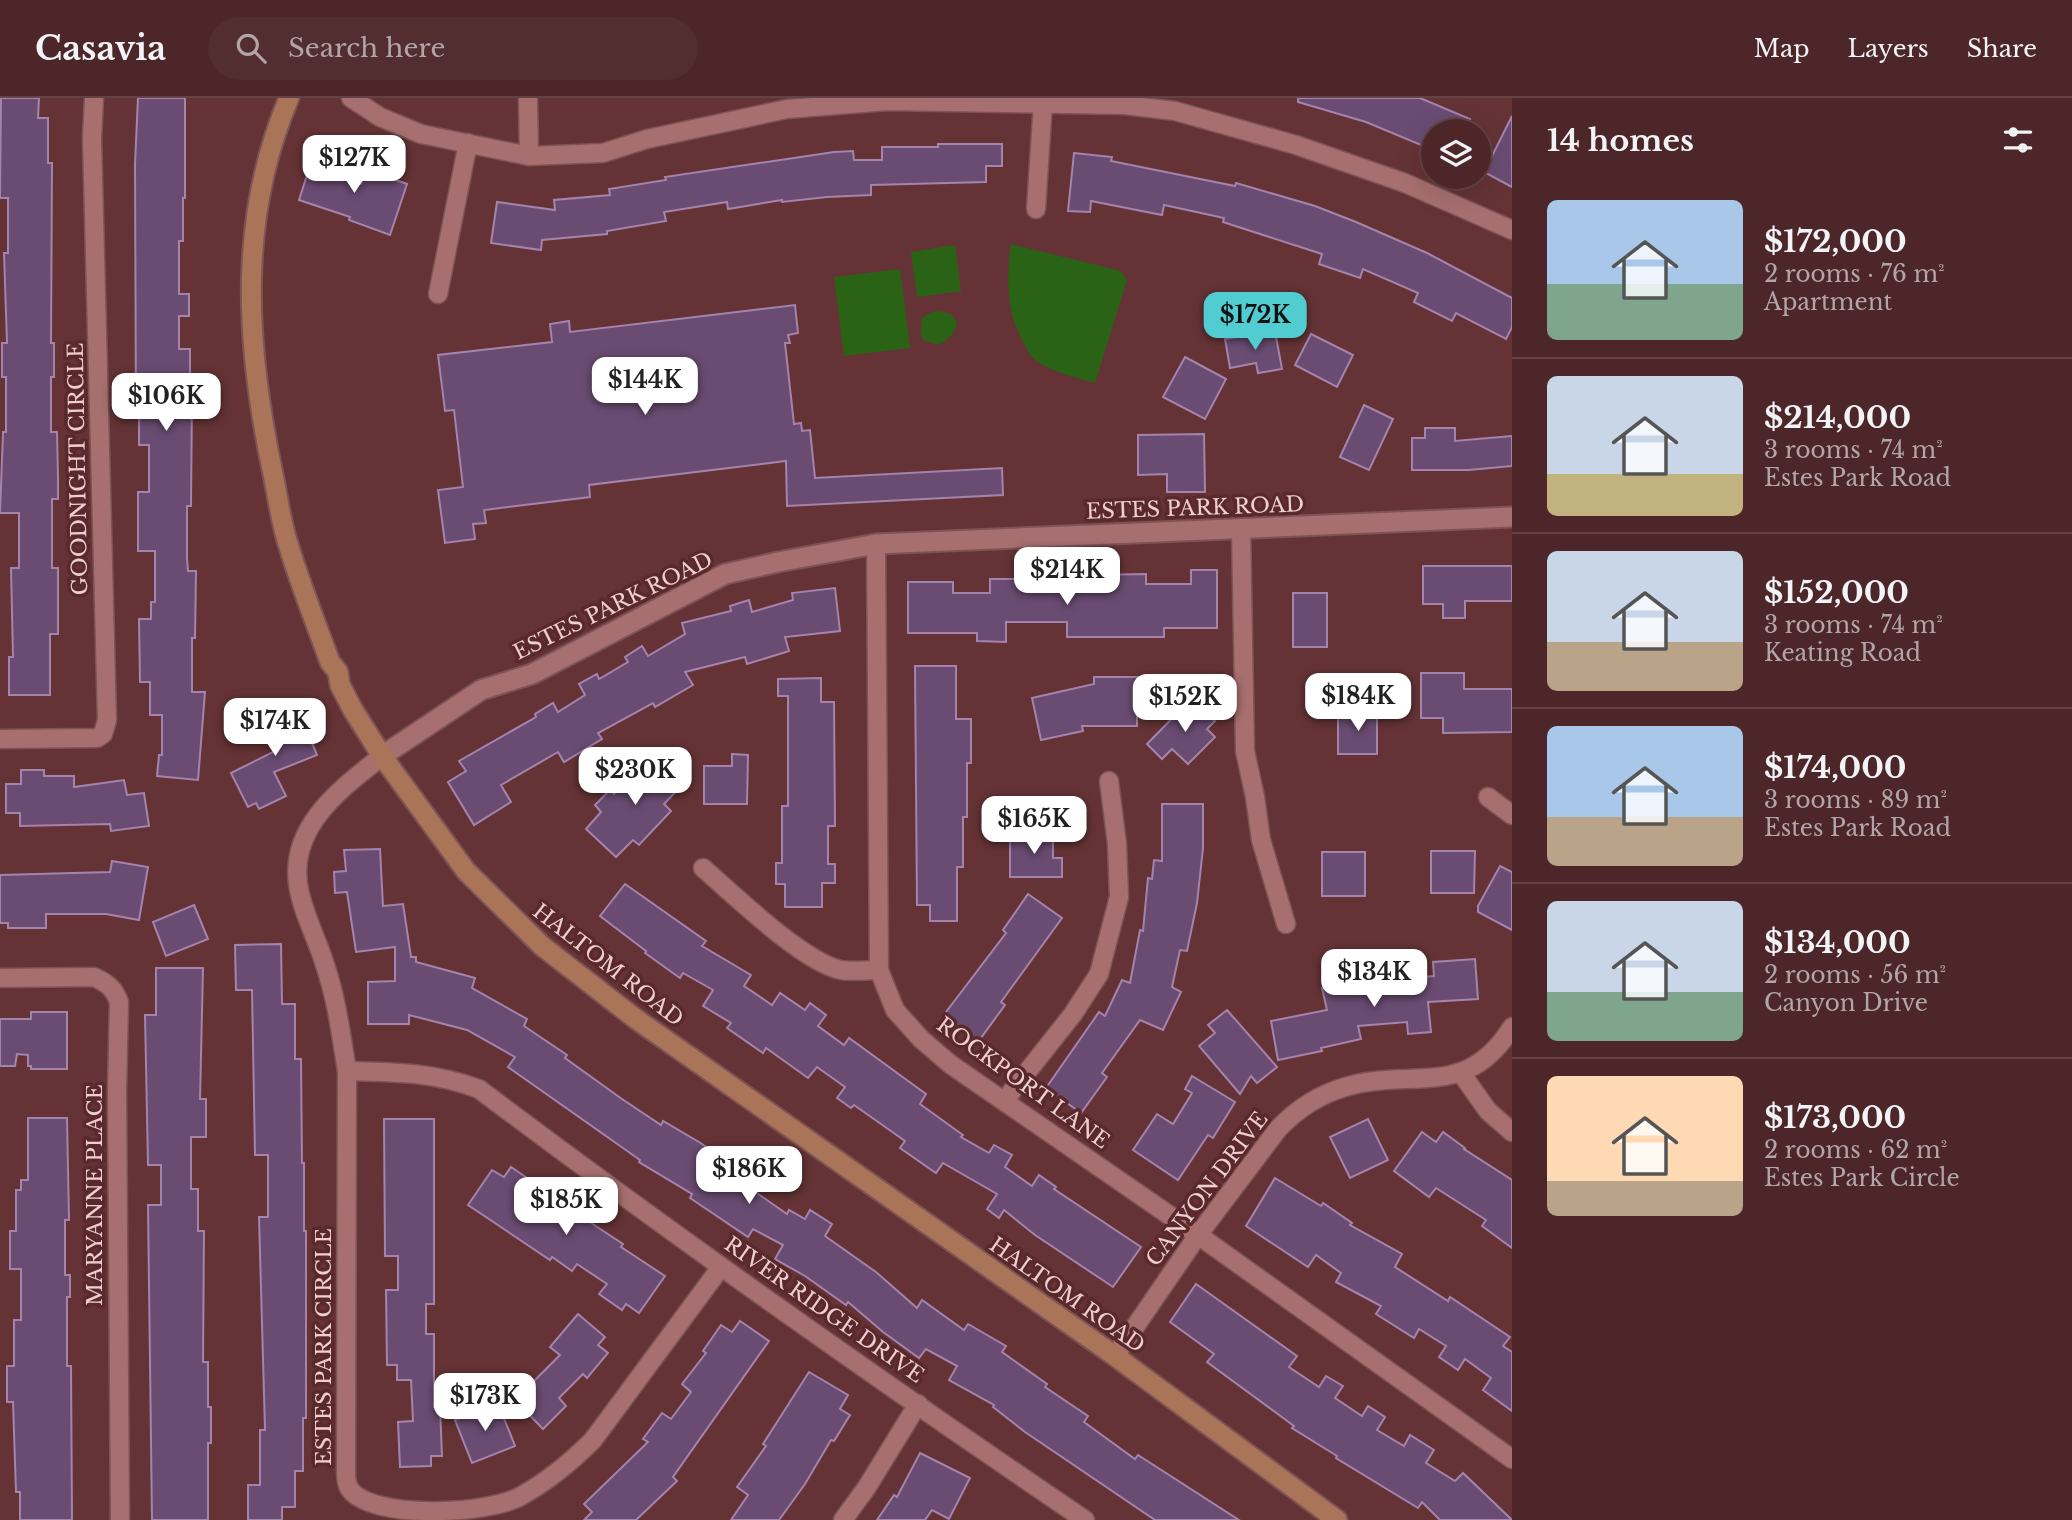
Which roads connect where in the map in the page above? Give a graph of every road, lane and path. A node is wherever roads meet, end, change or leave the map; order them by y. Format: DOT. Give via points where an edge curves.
graph roads {
  1 [pos="94,98"];
  2 [pos="289,98"];
  3 [pos="351,98"];
  4 [pos="528,98"];
  5 [pos="833,102"];
  6 [pos="1043,102"];
  7 [pos="1125,102"];
  8 [pos="786,103"];
  9 [pos="468,143"];
  10 [pos="529,156"];
  11 [pos="1036,209"];
  12 [pos="1512,230"];
  13 [pos="438,294"];
  14 [pos="1512,517"];
  15 [pos="1241,528"];
  16 [pos="876,544"];
  17 [pos="0,739"];
  18 [pos="382,756"];
  19 [pos="1109,781"];
  20 [pos="1488,797"];
  21 [pos="1512,815"];
  22 [pos="703,868"];
  23 [pos="1286,924"];
  24 [pos="879,970"];
  25 [pos="0,978"];
  26 [pos="338,1009"];
  27 [pos="1512,1027"];
  28 [pos="347,1071"];
  29 [pos="1461,1073"];
  30 [pos="1005,1100"];
  31 [pos="1512,1132"];
  32 [pos="1198,1236"];
  33 [pos="721,1267"];
  34 [pos="1115,1356"];
  35 [pos="918,1404"];
  36 [pos="1512,1459"];
  37 [pos="120,1520"];
  38 [pos="843,1520"];
  39 [pos="1085,1520"];
  40 [pos="1337,1520"];
  1 -- 17 [label="street, GOODNIGHT CIRCLE" via="107,720 97,738"];
  2 -- 18 [label="main road, HALTOM ROAD" via="261,183 253,253 250,295 260,411 288,545 340,685"];
  3 -- 9 [label="street" via="380,117 421,134"];
  4 -- 10 [label="street"];
  5 -- 6 [label="street"];
  5 -- 8 [label="street"];
  6 -- 7 [label="street"];
  6 -- 11 [label="street"];
  7 -- 12 [label="street" via="1296,145 1405,183"];
  8 -- 10 [label="street" via="603,153"];
  9 -- 10 [label="street"];
  9 -- 13 [label="street"];
  14 -- 15 [label="street, ESTES PARK ROAD"];
  15 -- 16 [label="street, ESTES PARK ROAD"];
  15 -- 23 [label="street" via="1245,751 1261,840"];
  16 -- 18 [label="street, ESTES PARK ROAD" via="725,574 532,674 481,690"];
  16 -- 24 [label="street, ROCKPORT LANE"];
  18 -- 26 [label="street, ESTES PARK ROAD" via="333,795 308,829 298,855 298,884"];
  18 -- 34 [label="main road, HALTOM ROAD" via="466,871 542,946 636,1019"];
  19 -- 30 [label="street" via="1119,897 1099,974"];
  20 -- 21 [label="street"];
  22 -- 24 [label="street" via="814,958 841,970"];
  24 -- 30 [label="street, ROCKPORT LANE" via="895,1010 921,1039"];
  25 -- 37 [label="street, MARYANNE PLACE" via="94,977 116,992 119,1002"];
  26 -- 28 [label="street, ESTES PARK CIRCLE"];
  27 -- 29 [label="street, CANYON DRIVE" via="1483,1062"];
  28 -- 33 [label="street, RIVER RIDGE DRIVE" via="425,1074 480,1088"];
  28 -- 33 [label="street, ESTES PARK CIRCLE" via="346,1472 349,1489 360,1502 414,1516 464,1514 519,1497 546,1480 593,1440"];
  29 -- 31 [label="street" via="1489,1111"];
  29 -- 32 [label="street, CANYON DRIVE" via="1363,1083 1308,1103 1278,1129"];
  30 -- 32 [label="street, ROCKPORT LANE"];
  32 -- 34 [label="street, CANYON DRIVE"];
  32 -- 36 [label="street, ROCKPORT LANE"];
  33 -- 35 [label="street, RIVER RIDGE DRIVE"];
  34 -- 40 [label="main road, HALTOM ROAD"];
  35 -- 38 [label="street"];
  35 -- 39 [label="street, RIVER RIDGE DRIVE"];
}
